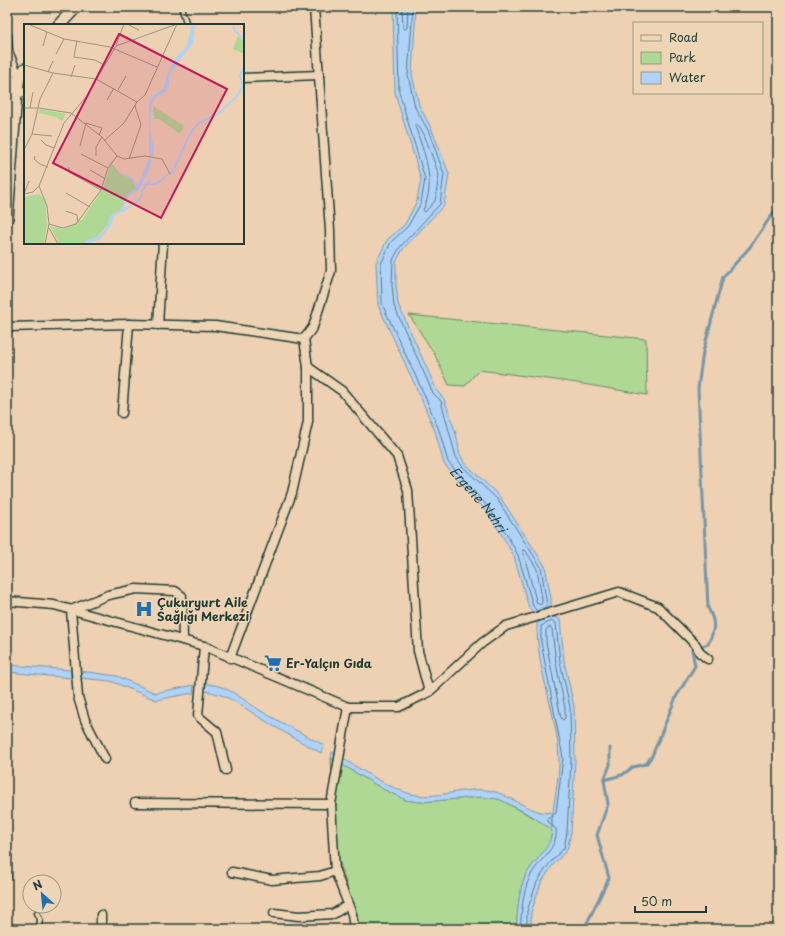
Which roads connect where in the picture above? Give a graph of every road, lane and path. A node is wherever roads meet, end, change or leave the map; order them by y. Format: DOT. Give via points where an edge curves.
graph roads {
  1 [pos="76,7"];
  2 [pos="314,7"];
  3 [pos="182,10"];
  4 [pos="60,24"];
  5 [pos="187,24"];
  6 [pos="7,35"];
  7 [pos="22,73"];
  8 [pos="319,75"];
  9 [pos="244,78"];
  10 [pos="16,94"];
  11 [pos="7,219"];
  12 [pos="162,244"];
  13 [pos="129,324"];
  14 [pos="158,325"];
  15 [pos="7,327"];
  16 [pos="304,339"];
  17 [pos="308,367"];
  18 [pos="122,413"];
  19 [pos="7,601"];
  20 [pos="71,610"];
  21 [pos="183,640"];
  22 [pos="204,646"];
  23 [pos="230,658"];
  24 [pos="708,659"];
  25 [pos="429,692"];
  26 [pos="348,707"];
  27 [pos="105,759"];
  28 [pos="226,770"];
  29 [pos="135,803"];
  30 [pos="331,804"];
  31 [pos="7,866"];
  32 [pos="335,871"];
  33 [pos="232,872"];
  34 [pos="8,877"];
  35 [pos="348,905"];
  36 [pos="274,913"];
  37 [pos="38,914"];
  38 [pos="101,915"];
  39 [pos="39,929"];
  40 [pos="101,929"];
  41 [pos="354,929"];
  1 -- 4 [label="main road"];
  2 -- 8 [label="street"];
  3 -- 5 [label="lane"];
  6 -- 7 [label="street" via="8,51"];
  7 -- 10 [label="main road"];
  8 -- 9 [label="street"];
  8 -- 16 [label="street" via="331,271 313,327"];
  10 -- 11 [label="main road"];
  12 -- 14 [label="street"];
  13 -- 14 [label="street"];
  13 -- 15 [label="street"];
  13 -- 18 [label="street"];
  14 -- 16 [label="street" via="215,326"];
  16 -- 17 [label="street"];
  17 -- 23 [label="street" via="308,422 292,493"];
  17 -- 25 [label="street" via="342,391 397,456 408,490 418,651"];
  19 -- 20 [label="street" via="54,605"];
  20 -- 21 [label="street"];
  20 -- 21 [label="street" via="136,589 175,591 182,596"];
  20 -- 27 [label="street" via="78,697 85,720"];
  21 -- 22 [label="street"];
  22 -- 23 [label="street"];
  22 -- 28 [label="street" via="198,716 217,732"];
  23 -- 26 [label="street"];
  24 -- 25 [label="street" via="658,607 619,592 506,626 482,643"];
  25 -- 26 [label="street" via="399,707"];
  26 -- 30 [label="street"];
  29 -- 30 [label="street"];
  30 -- 32 [label="street"];
  31 -- 34 [label="lane"];
  32 -- 33 [label="street" via="320,876 272,880"];
  32 -- 35 [label="street"];
  35 -- 36 [label="street" via="333,914 298,916"];
  35 -- 41 [label="street"];
  37 -- 39 [label="lane"];
  38 -- 40 [label="street"];
}
